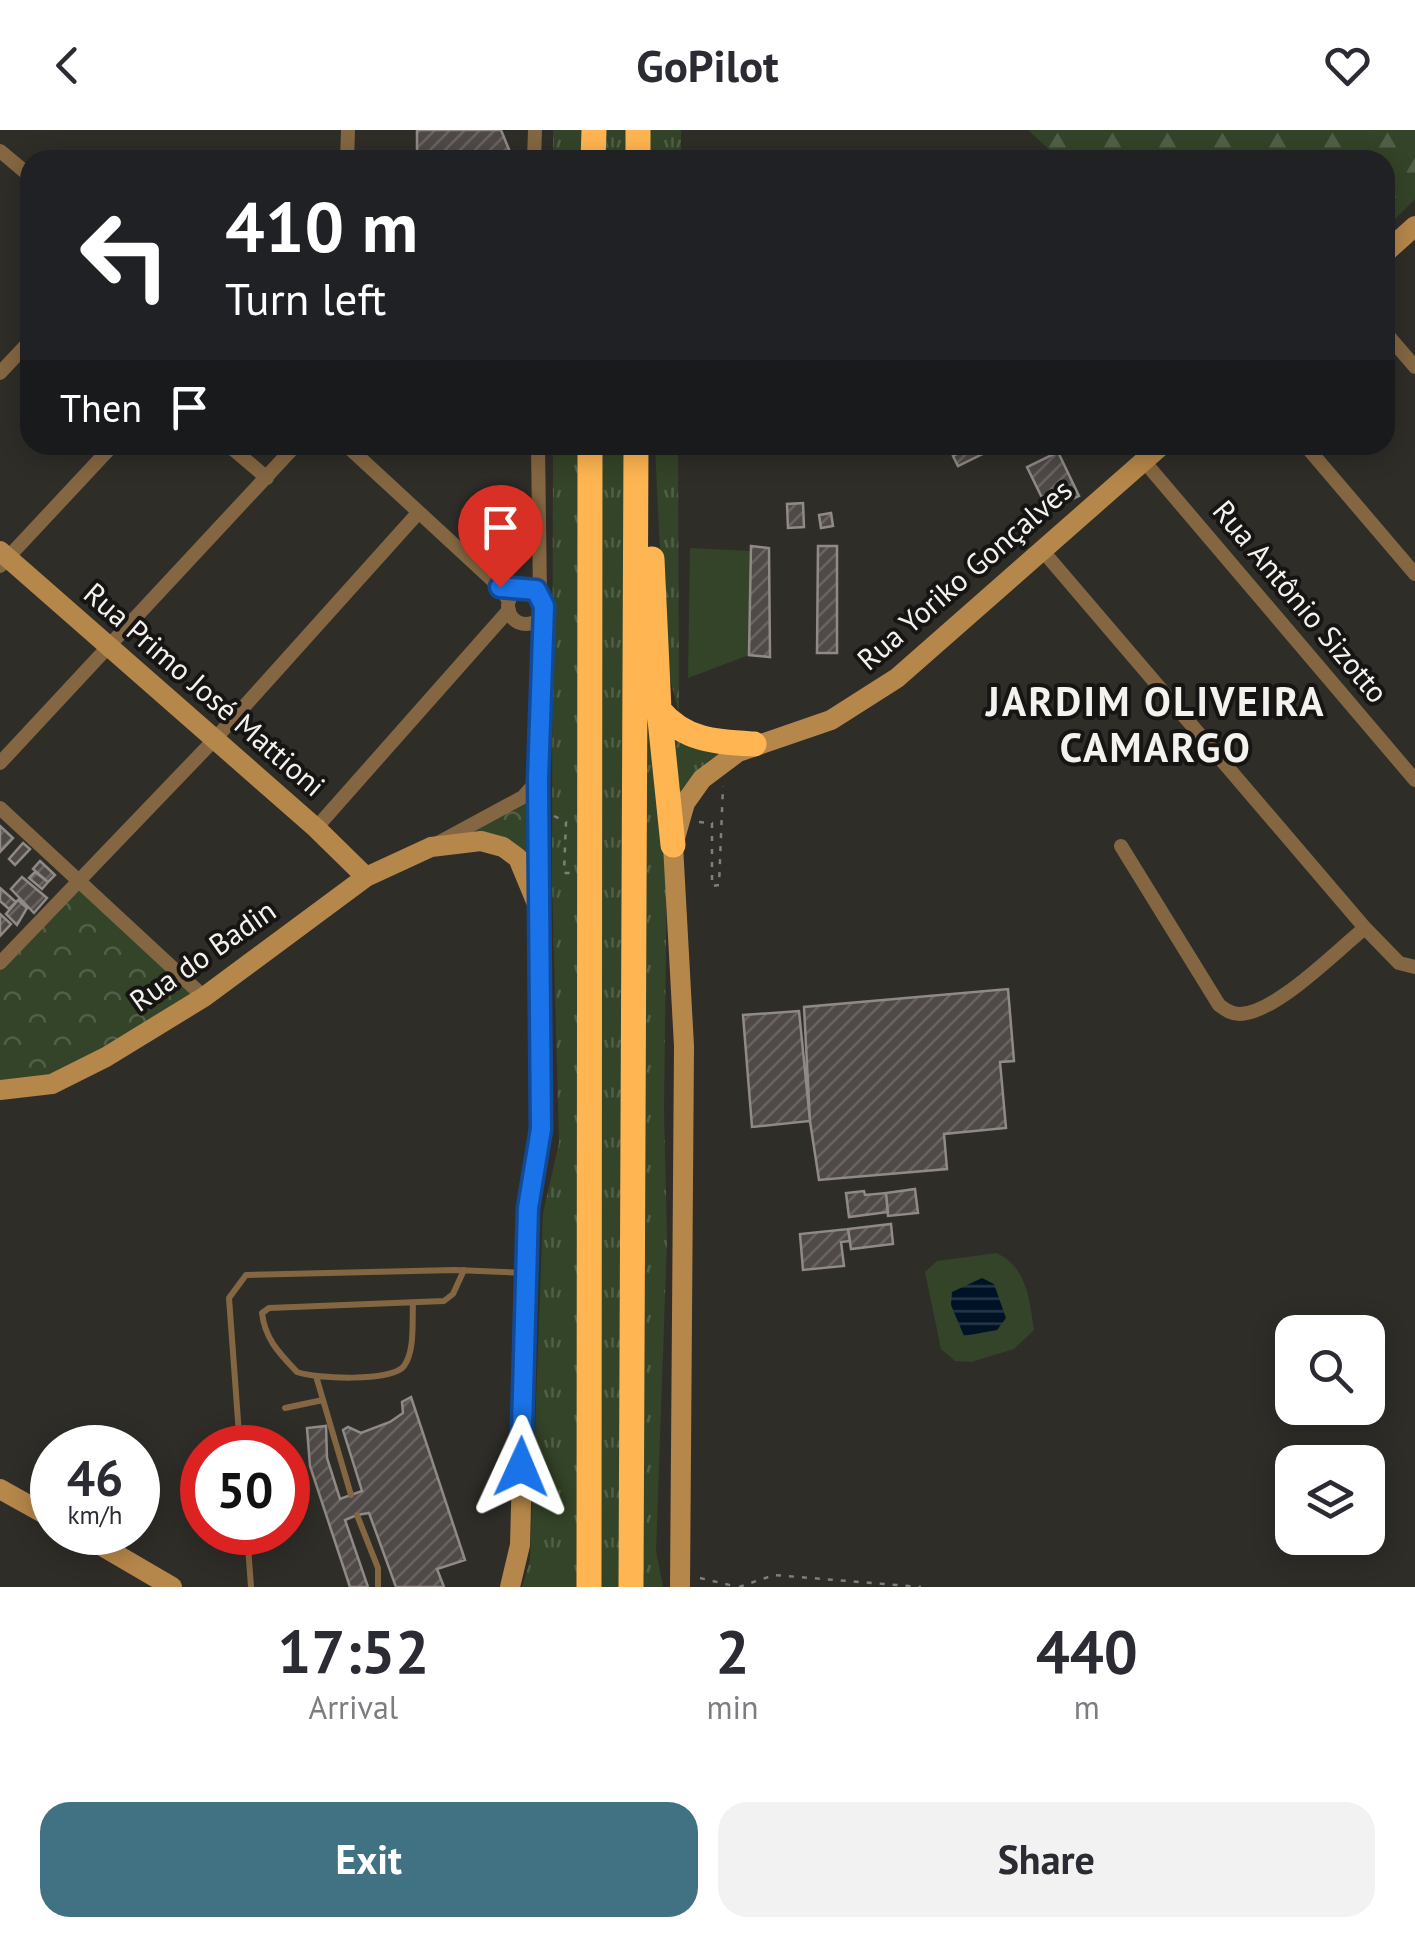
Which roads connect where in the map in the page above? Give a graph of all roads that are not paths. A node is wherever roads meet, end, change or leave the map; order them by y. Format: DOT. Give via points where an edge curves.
graph roads {
  1 [pos="6,156"];
  2 [pos="0,173"];
  3 [pos="1415,226"];
  4 [pos="1395,244"];
  5 [pos="1395,344"];
  6 [pos="20,352"];
  7 [pos="1415,367"];
  8 [pos="0,373"];
  9 [pos="104,455"];
  10 [pos="240,455"];
  11 [pos="287,455"];
  12 [pos="357,455"];
  13 [pos="538,455"];
  14 [pos="590,455"];
  15 [pos="636,455"];
  16 [pos="646,455"];
  17 [pos="1149,455"];
  18 [pos="1313,455"];
  19 [pos="1143,460"];
  20 [pos="266,478"];
  21 [pos="418,513"];
  22 [pos="1042,550"];
  23 [pos="3,559"];
  24 [pos="1415,574"];
  25 [pos="518,607"];
  26 [pos="543,612"];
  27 [pos="542,647"];
  28 [pos="110,648"];
  29 [pos="659,710"];
  30 [pos="214,740"];
  31 [pos="754,744"];
  32 [pos="0,763"];
  33 [pos="538,780"];
  34 [pos="1415,780"];
  35 [pos="0,808"];
  36 [pos="316,828"];
  37 [pos="673,844"];
  38 [pos="1121,846"];
  39 [pos="431,847"];
  40 [pos="366,877"];
  41 [pos="76,880"];
  42 [pos="538,904"];
  43 [pos="1365,928"];
  44 [pos="0,962"];
  45 [pos="1415,967"];
  46 [pos="204,996"];
  47 [pos="0,1090"];
  48 [pos="464,1270"];
  49 [pos="526,1274"];
  50 [pos="413,1304"];
  51 [pos="316,1376"];
  52 [pos="323,1400"];
  53 [pos="285,1408"];
  54 [pos="238,1425"];
  55 [pos="0,1489"];
  56 [pos="351,1495"];
  57 [pos="30,1506"];
  58 [pos="357,1515"];
  59 [pos="117,1555"];
  60 [pos="249,1555"];
  61 [pos="680,1578"];
  62 [pos="172,1587"];
  63 [pos="251,1587"];
  64 [pos="378,1587"];
  65 [pos="510,1587"];
  66 [pos="588,1587"];
  67 [pos="631,1587"];
  1 -- 2 [label="street"];
  3 -- 4 [label="main road"];
  5 -- 7 [label="street"];
  6 -- 8 [label="street"];
  9 -- 23 [label="street"];
  10 -- 20 [label="street"];
  11 -- 20 [label="street"];
  12 -- 21 [label="street"];
  13 -- 25 [label="street" via="540,575"];
  14 -- 66 [label="highway"];
  15 -- 67 [label="highway"];
  16 -- 29 [label="highway"];
  17 -- 19 [label="main road, Rua Yoriko Gonçalves"];
  18 -- 24 [label="street"];
  19 -- 22 [label="main road, Rua Yoriko Gonçalves"];
  19 -- 34 [label="street, Rua Antônio Sizotto"];
  20 -- 28 [label="street"];
  21 -- 25 [label="street"];
  21 -- 30 [label="street"];
  22 -- 31 [label="main road, Rua Yoriko Gonçalves" via="862,702 798,734"];
  22 -- 43 [label="street"];
  23 -- 28 [label="main road, Rua Primo José Mattioni"];
  25 -- 26 [label="street"];
  25 -- 26 [label="street" via="535,622"];
  25 -- 27 [label="street"];
  25 -- 36 [label="street"];
  26 -- 27 [label="street"];
  27 -- 33 [label="street"];
  28 -- 30 [label="main road, Rua Primo José Mattioni"];
  28 -- 32 [label="street"];
  29 -- 31 [label="highway" via="696,738"];
  29 -- 37 [label="highway"];
  30 -- 36 [label="main road, Rua Primo José Mattioni"];
  30 -- 41 [label="street"];
  31 -- 37 [label="main road, Rua Yoriko Gonçalves" via="693,791"];
  33 -- 39 [label="street, Rua do Badin" via="523,797"];
  33 -- 42 [label="street"];
  35 -- 41 [label="street"];
  36 -- 40 [label="main road, Rua Primo José Mattioni"];
  37 -- 61 [label="main road" via="684,1046"];
  38 -- 43 [label="street" via="1219,1005 1233,1014 1273,1002"];
  39 -- 40 [label="main road, Rua do Badin"];
  39 -- 42 [label="main road, Rua do Badin" via="481,841 503,847 518,858"];
  40 -- 46 [label="main road, Rua do Badin"];
  41 -- 44 [label="street"];
  41 -- 46 [label="street"];
  42 -- 49 [label="main road" via="541,1129"];
  43 -- 45 [label="street" via="1399,963"];
  46 -- 47 [label="main road, Rua do Badin" via="66,1078"];
  48 -- 49 [label="lane"];
  48 -- 50 [label="lane" via="444,1301"];
  48 -- 54 [label="lane" via="246,1275 229,1298"];
  49 -- 65 [label="main road" via="520,1545"];
  50 -- 51 [label="lane" via="404,1366 390,1376"];
  50 -- 51 [label="lane" via="262,1313 271,1344 297,1372"];
  51 -- 52 [label="lane"];
  52 -- 53 [label="lane"];
  52 -- 56 [label="lane"];
  55 -- 57 [label="main road"];
  58 -- 64 [label="lane" via="378,1568"];
  59 -- 62 [label="main road"];
  60 -- 63 [label="lane"];
}
